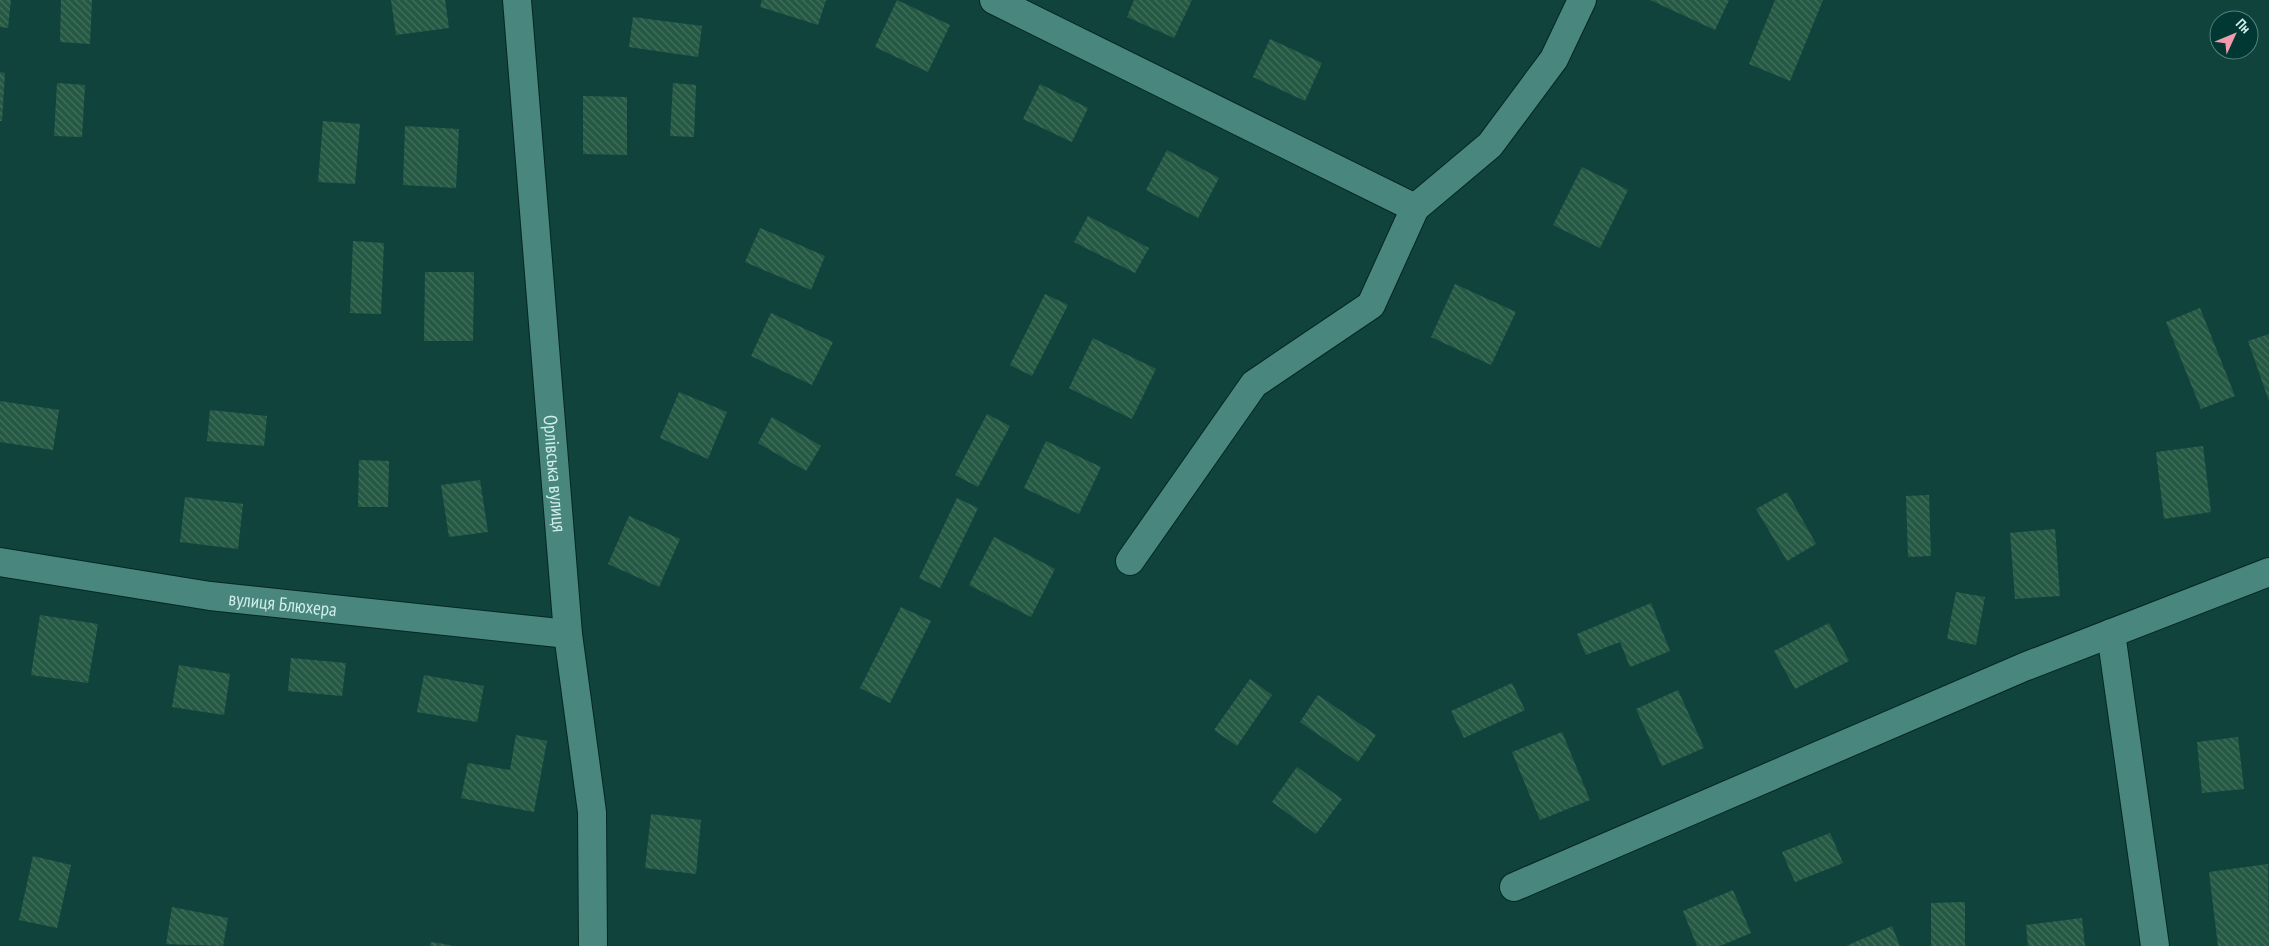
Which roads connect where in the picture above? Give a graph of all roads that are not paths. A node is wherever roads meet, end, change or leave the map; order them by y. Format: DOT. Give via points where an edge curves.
graph roads {
  1 [pos="516,0"];
  2 [pos="994,0"];
  3 [pos="1582,0"];
  4 [pos="1415,208"];
  5 [pos="1130,561"];
  6 [pos="0,562"];
  7 [pos="2269,572"];
  8 [pos="2111,633"];
  9 [pos="568,634"];
  10 [pos="1514,887"];
  11 [pos="593,946"];
  12 [pos="2155,946"];
  1 -- 9 [label="street, Орлівська вулиця"];
  2 -- 4 [label="street"];
  3 -- 4 [label="street" via="1554,58 1490,145"];
  4 -- 5 [label="street" via="1370,305 1254,384"];
  6 -- 9 [label="street, вулиця Блюхера" via="210,596"];
  7 -- 8 [label="street"];
  8 -- 10 [label="street" via="2015,671"];
  8 -- 12 [label="street"];
  9 -- 11 [label="street, Орлівська вулиця" via="592,812"];
}
